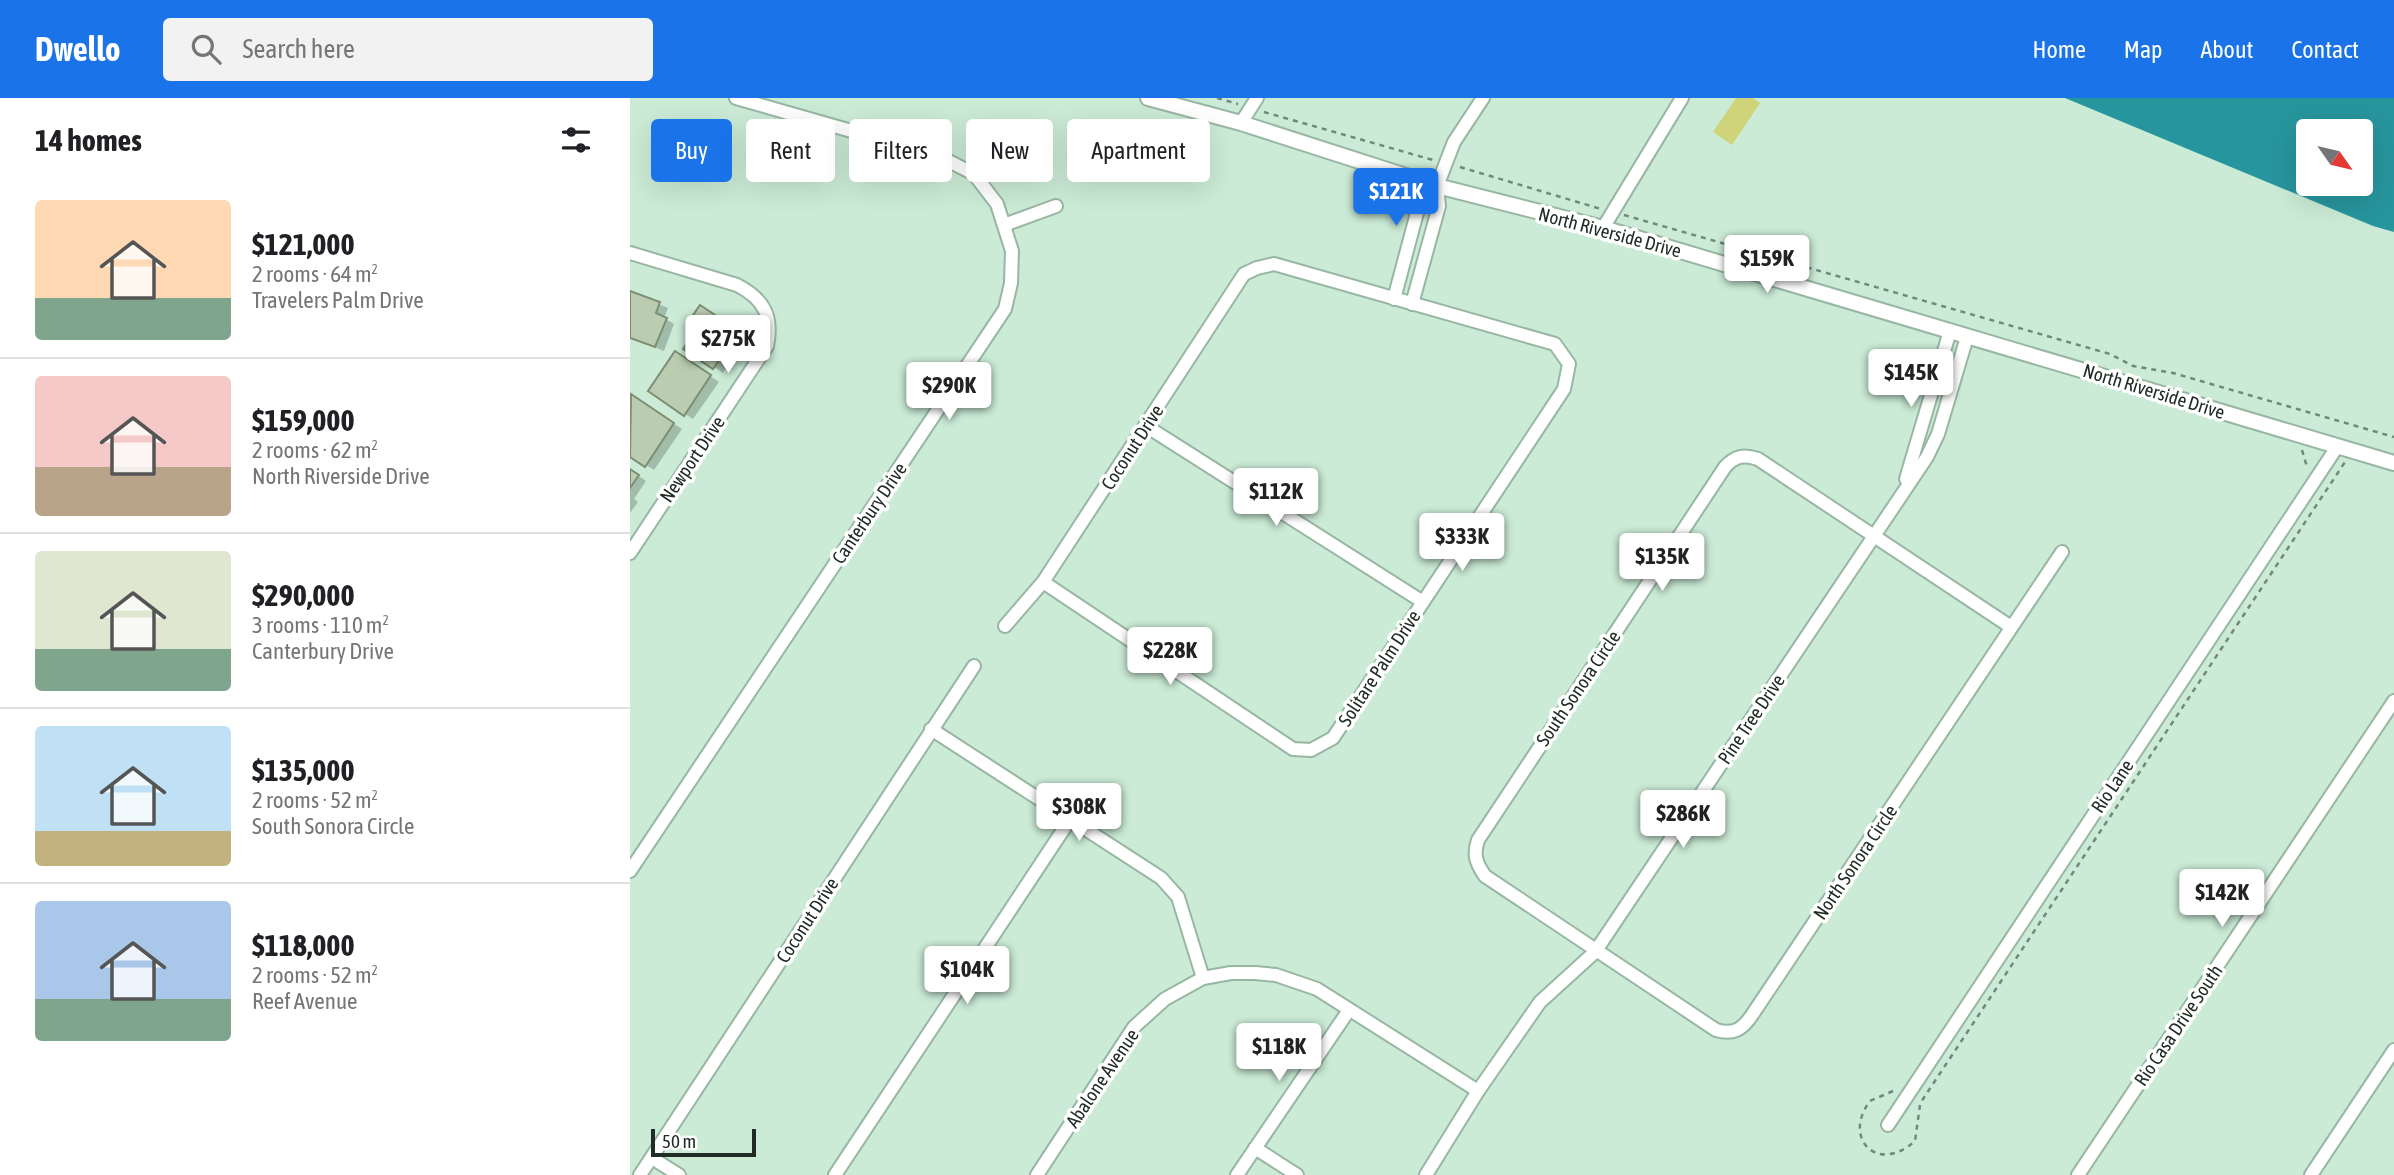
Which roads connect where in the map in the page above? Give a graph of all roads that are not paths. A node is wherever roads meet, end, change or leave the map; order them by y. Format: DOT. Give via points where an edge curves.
graph roads {
  1 [pos="736,98"];
  2 [pos="1148,98"];
  3 [pos="1483,98"];
  4 [pos="1682,98"];
  5 [pos="1254,103"];
  6 [pos="1241,123"];
  7 [pos="1437,186"];
  8 [pos="1056,206"];
  9 [pos="1004,225"];
  10 [pos="1603,228"];
  11 [pos="630,253"];
  12 [pos="1394,299"];
  13 [pos="1412,304"];
  14 [pos="1950,331"];
  15 [pos="1967,337"];
  16 [pos="1146,426"];
  17 [pos="2337,447"];
  18 [pos="2394,463"];
  19 [pos="1901,496"];
  20 [pos="1874,535"];
  21 [pos="630,552"];
  22 [pos="2062,552"];
  23 [pos="1043,582"];
  24 [pos="1423,602"];
  25 [pos="1005,626"];
  26 [pos="2011,628"];
  27 [pos="974,666"];
  28 [pos="2394,701"];
  29 [pos="931,730"];
  30 [pos="1071,818"];
  31 [pos="630,872"];
  32 [pos="1595,952"];
  33 [pos="1203,978"];
  34 [pos="1349,1010"];
  35 [pos="2394,1050"];
  36 [pos="1478,1091"];
  37 [pos="1888,1125"];
  38 [pos="1255,1147"];
  39 [pos="652,1158"];
  40 [pos="640,1175"];
  41 [pos="679,1175"];
  42 [pos="835,1175"];
  43 [pos="1037,1175"];
  44 [pos="1237,1175"];
  45 [pos="1297,1175"];
  46 [pos="1426,1175"];
  47 [pos="2078,1175"];
  48 [pos="2311,1175"];
  1 -- 9 [label="street, Canterbury Drive" via="939,156 974,174 997,204"];
  2 -- 6 [label="street, North Riverside Drive"];
  3 -- 7 [label="street" via="1454,142"];
  4 -- 10 [label="street"];
  5 -- 6 [label="street"];
  6 -- 7 [label="street, North Riverside Drive"];
  7 -- 10 [label="street, North Riverside Drive"];
  7 -- 12 [label="street" via="1422,194"];
  7 -- 13 [label="street" via="1440,206"];
  8 -- 9 [label="street"];
  9 -- 31 [label="street, Canterbury Drive" via="1012,251 1012,284 1005,309"];
  10 -- 14 [label="street, North Riverside Drive"];
  11 -- 21 [label="street, Newport Drive" via="753,293 764,307 770,332 766,346"];
  12 -- 13 [label="street"];
  12 -- 16 [label="street, Coconut Drive" via="1274,264 1244,274"];
  13 -- 24 [label="street, Solitare Palm Drive" via="1555,344 1569,364 1564,389"];
  14 -- 15 [label="street, North Riverside Drive"];
  14 -- 19 [label="street, Pine Tree Drive"];
  15 -- 17 [label="street, North Riverside Drive"];
  15 -- 19 [label="street, Pine Tree Drive" via="1938,434"];
  16 -- 23 [label="street, Coconut Drive"];
  16 -- 24 [label="street"];
  17 -- 18 [label="street, North Riverside Drive"];
  17 -- 37 [label="street, Rio Lane"];
  19 -- 20 [label="street, Pine Tree Drive"];
  20 -- 26 [label="street, South Sonora Circle"];
  20 -- 32 [label="street, Pine Tree Drive"];
  20 -- 32 [label="street, South Sonora Circle" via="1758,459 1739,456 1725,467 1474,851 1485,876"];
  22 -- 26 [label="street, North Sonora Circle"];
  23 -- 24 [label="street, Solitare Palm Drive" via="1293,749 1311,750 1333,738"];
  23 -- 25 [label="street, Coconut Drive"];
  26 -- 32 [label="street, North Sonora Circle" via="1745,1026 1737,1032 1716,1030"];
  27 -- 29 [label="street, Coconut Drive"];
  28 -- 47 [label="street, Rio Casa Drive South"];
  29 -- 30 [label="street"];
  29 -- 39 [label="street, Coconut Drive"];
  30 -- 33 [label="street" via="1161,877 1178,897"];
  30 -- 42 [label="street"];
  32 -- 36 [label="street, Pine Tree Drive" via="1540,1002"];
  33 -- 34 [label="street, Abalone Avenue" via="1255,972 1276,975 1317,989"];
  33 -- 43 [label="street, Abalone Avenue" via="1165,999 1134,1027"];
  34 -- 36 [label="street, Abalone Avenue"];
  34 -- 38 [label="street"];
  35 -- 48 [label="street"];
  36 -- 46 [label="street, Pine Tree Drive"];
  38 -- 44 [label="street"];
  38 -- 45 [label="street"];
  39 -- 40 [label="street, Coconut Drive"];
  39 -- 41 [label="street"];
}
